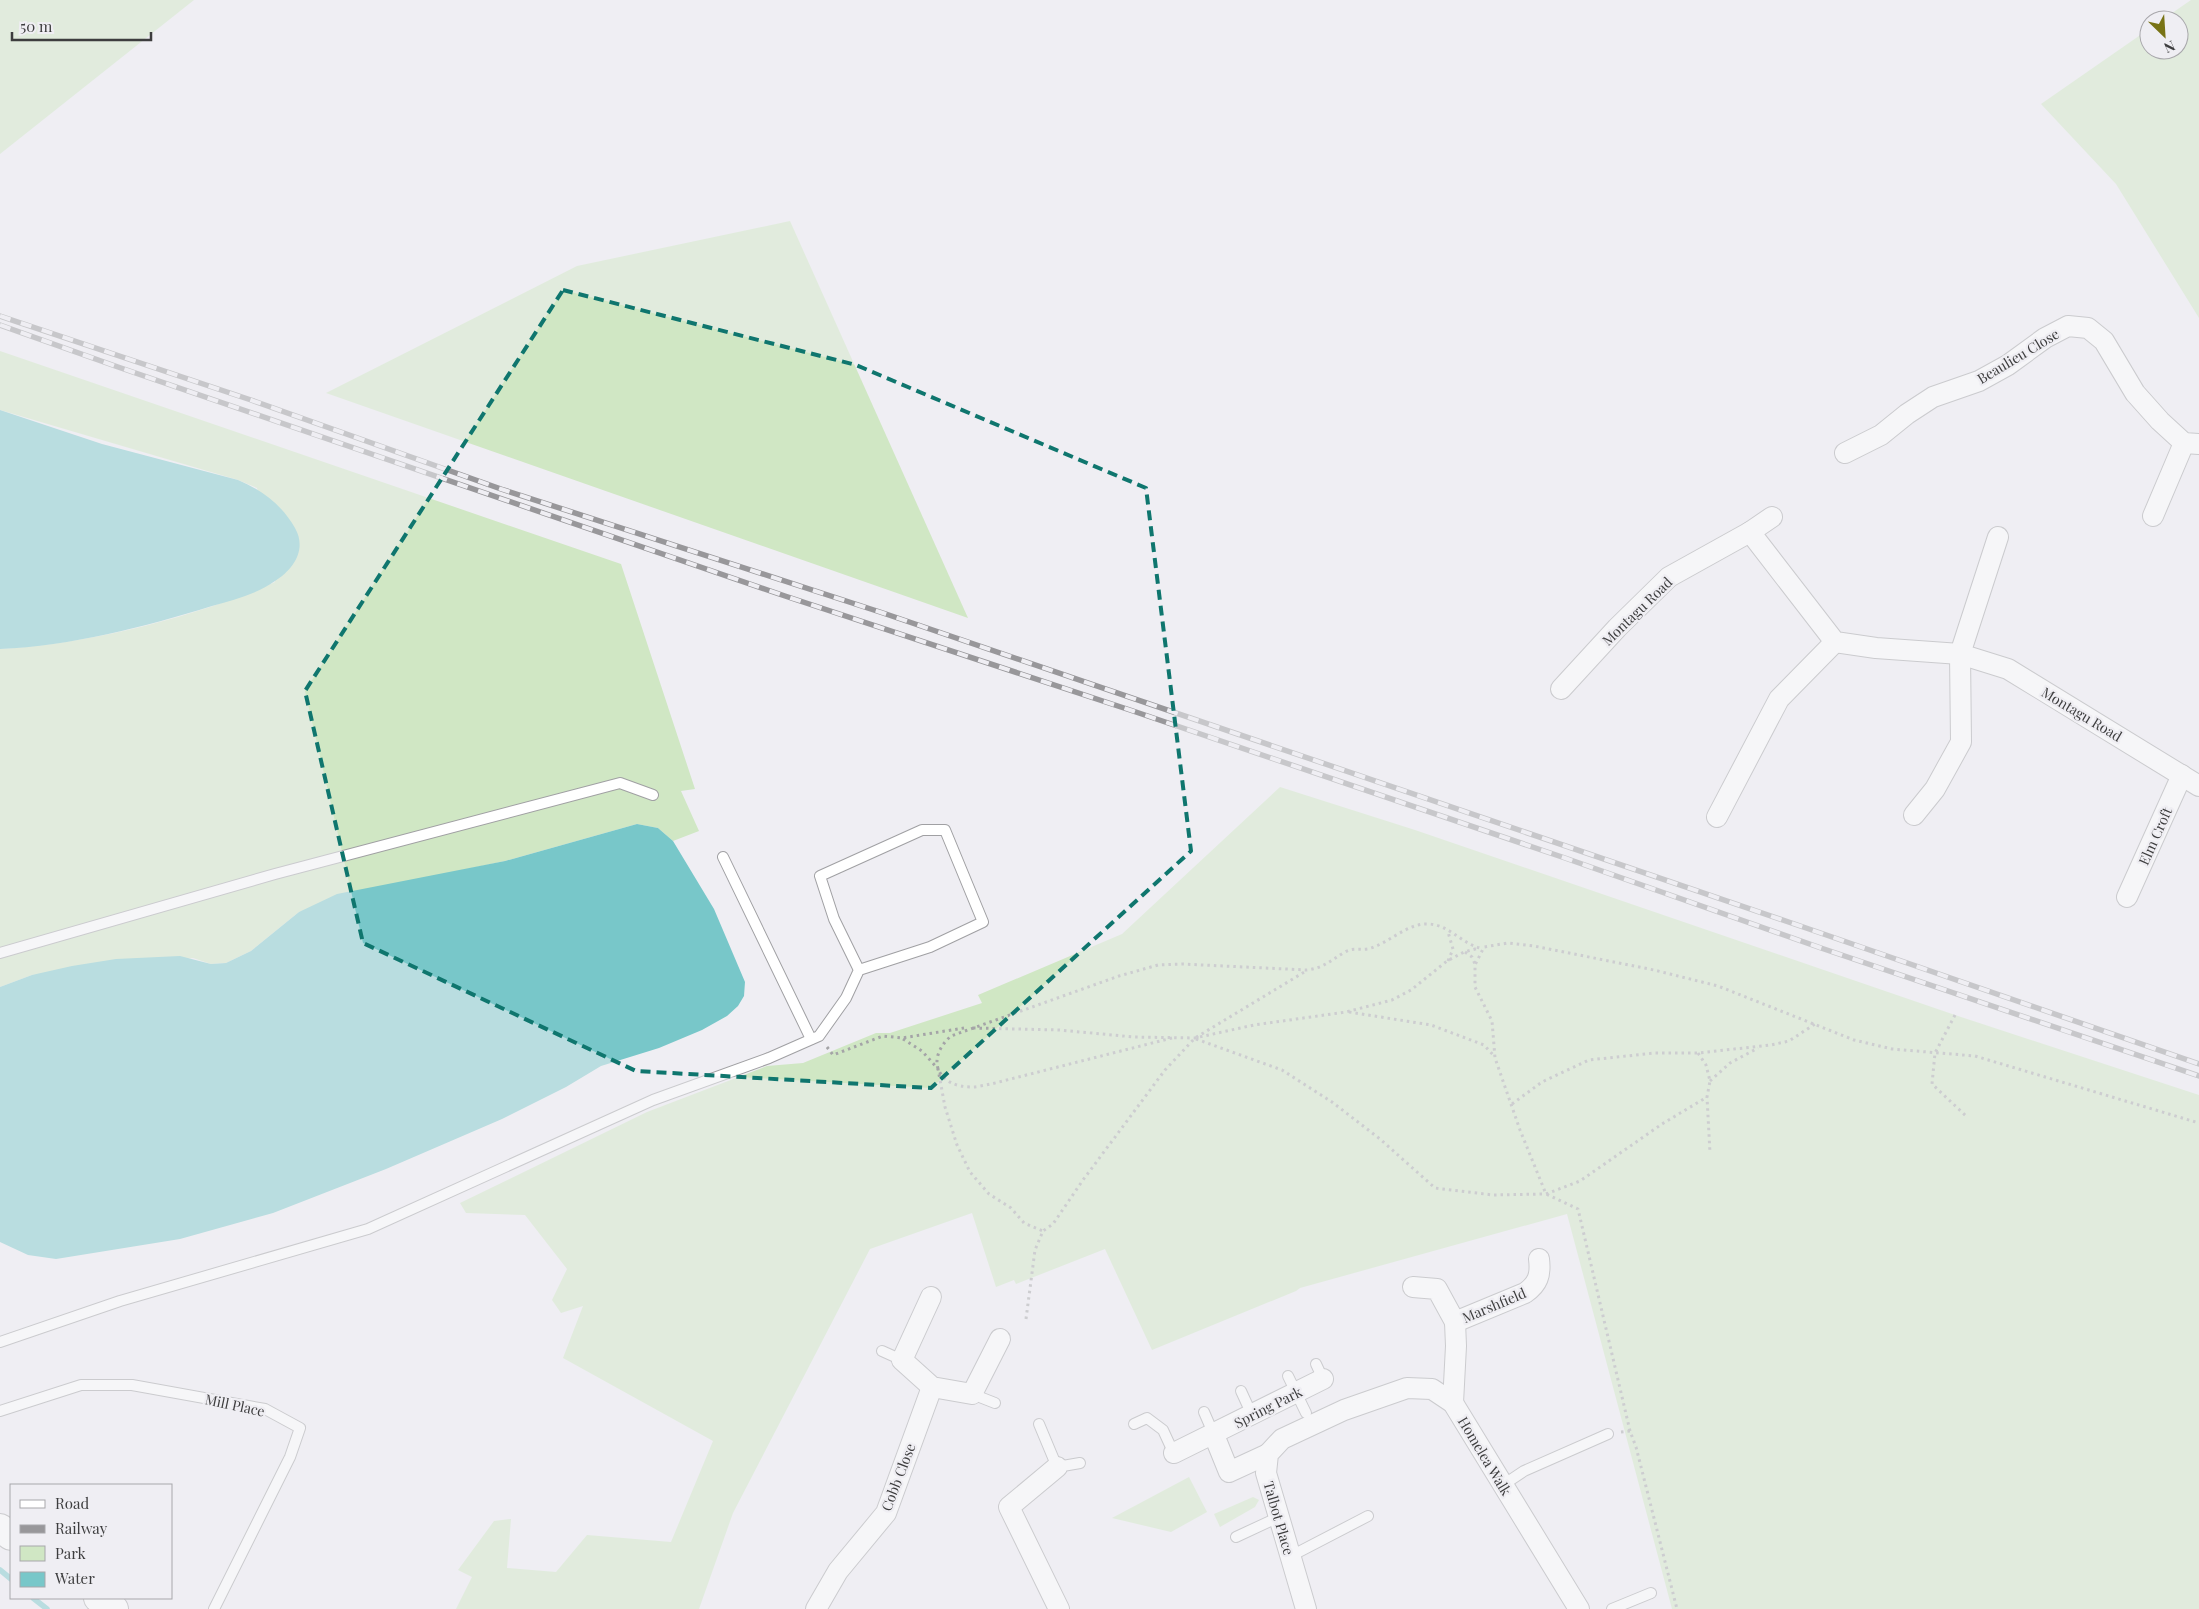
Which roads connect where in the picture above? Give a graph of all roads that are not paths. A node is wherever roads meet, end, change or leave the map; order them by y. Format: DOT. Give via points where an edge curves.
graph roads {
  1 [pos="2192,443"];
  2 [pos="1845,453"];
  3 [pos="2154,516"];
  4 [pos="1772,517"];
  5 [pos="1750,532"];
  6 [pos="1998,536"];
  7 [pos="1835,642"];
  8 [pos="1960,654"];
  9 [pos="1561,689"];
  10 [pos="2182,775"];
  11 [pos="2199,786"];
  12 [pos="653,795"];
  13 [pos="1914,815"];
  14 [pos="1717,817"];
  15 [pos="723,857"];
  16 [pos="2127,897"];
  17 [pos="0,953"];
  18 [pos="858,970"];
  19 [pos="815,1038"];
  20 [pos="1540,1260"];
  21 [pos="1413,1287"];
  22 [pos="931,1297"];
  23 [pos="1455,1322"];
  24 [pos="1000,1339"];
  25 [pos="0,1342"];
  26 [pos="882,1351"];
  27 [pos="902,1360"];
  28 [pos="1319,1371"];
  29 [pos="1292,1384"];
  30 [pos="932,1387"];
  31 [pos="1241,1391"];
  32 [pos="972,1394"];
  33 [pos="995,1403"];
  34 [pos="1453,1403"];
  35 [pos="0,1411"];
  36 [pos="1204,1412"];
  37 [pos="1306,1413"];
  38 [pos="1252,1415"];
  39 [pos="1039,1424"];
  40 [pos="1134,1424"];
  41 [pos="1608,1434"];
  42 [pos="1214,1435"];
  43 [pos="1268,1454"];
  44 [pos="1175,1456"];
  45 [pos="1080,1463"];
  46 [pos="1057,1467"];
  47 [pos="1503,1485"];
  48 [pos="1368,1516"];
  49 [pos="1279,1517"];
  50 [pos="1236,1537"];
  51 [pos="1290,1556"];
  52 [pos="1651,1592"];
  53 [pos="99,1599"];
  54 [pos="114,1609"];
  55 [pos="214,1609"];
  56 [pos="816,1609"];
  57 [pos="1059,1609"];
  58 [pos="1306,1609"];
  59 [pos="1579,1609"];
  60 [pos="1612,1609"];
  1 -- 2 [label="street, Beaulieu Close" via="2154,415 2135,393 2104,341 2088,328 2068,326 1978,381 1934,397 1881,435"];
  1 -- 3 [label="street, Beaulieu Close"];
  4 -- 5 [label="street, Montagu Road"];
  5 -- 7 [label="street"];
  5 -- 9 [label="street, Montagu Road" via="1669,577"];
  6 -- 8 [label="street"];
  7 -- 8 [label="street, Montagu Road"];
  7 -- 14 [label="street" via="1779,699"];
  8 -- 10 [label="street, Montagu Road" via="2008,669"];
  8 -- 13 [label="street" via="1960,742 1935,788"];
  10 -- 11 [label="street, Montagu Road"];
  10 -- 16 [label="street, Elm Croft"];
  12 -- 17 [label="lane" via="620,783 274,874"];
  15 -- 19 [label="lane"];
  18 -- 18 [label="lane" via="834,919 820,876 922,830 945,830 983,922 930,947"];
  18 -- 19 [label="lane" via="846,998"];
  19 -- 25 [label="lane" via="653,1100 368,1229 120,1301"];
  20 -- 23 [label="street, Marshfield" via="1541,1272 1535,1286 1526,1293"];
  21 -- 23 [label="street, Marshfield" via="1437,1289"];
  22 -- 27 [label="street"];
  23 -- 34 [label="street, Marshfield"];
  24 -- 32 [label="street"];
  26 -- 27 [label="lane"];
  27 -- 30 [label="street"];
  28 -- 29 [label="street, Spring Park"];
  29 -- 37 [label="lane"];
  29 -- 38 [label="street, Spring Park"];
  30 -- 32 [label="street"];
  30 -- 56 [label="street, Cobb Close" via="886,1513 838,1571"];
  31 -- 38 [label="lane"];
  32 -- 33 [label="lane"];
  34 -- 43 [label="street, Homelea Walk" via="1432,1389 1408,1388 1344,1410 1282,1439"];
  34 -- 47 [label="street, Homelea Walk"];
  35 -- 55 [label="lane, Mill Place" via="81,1385 132,1385 265,1409 300,1428 290,1457"];
  36 -- 42 [label="lane"];
  38 -- 42 [label="street, Spring Park"];
  39 -- 46 [label="lane"];
  40 -- 44 [label="lane" via="1148,1418 1163,1430"];
  41 -- 47 [label="lane" via="1524,1471"];
  42 -- 43 [label="street" via="1229,1472"];
  42 -- 44 [label="street, Spring Park"];
  43 -- 49 [label="street, Talbot Place" via="1266,1473"];
  45 -- 46 [label="lane"];
  46 -- 57 [label="street" via="1010,1507"];
  47 -- 59 [label="street, Homelea Walk"];
  48 -- 51 [label="lane"];
  49 -- 50 [label="lane"];
  49 -- 51 [label="street, Talbot Place"];
  51 -- 58 [label="street, Talbot Place"];
  52 -- 60 [label="lane"];
  53 -- 54 [label="main road"];
}
